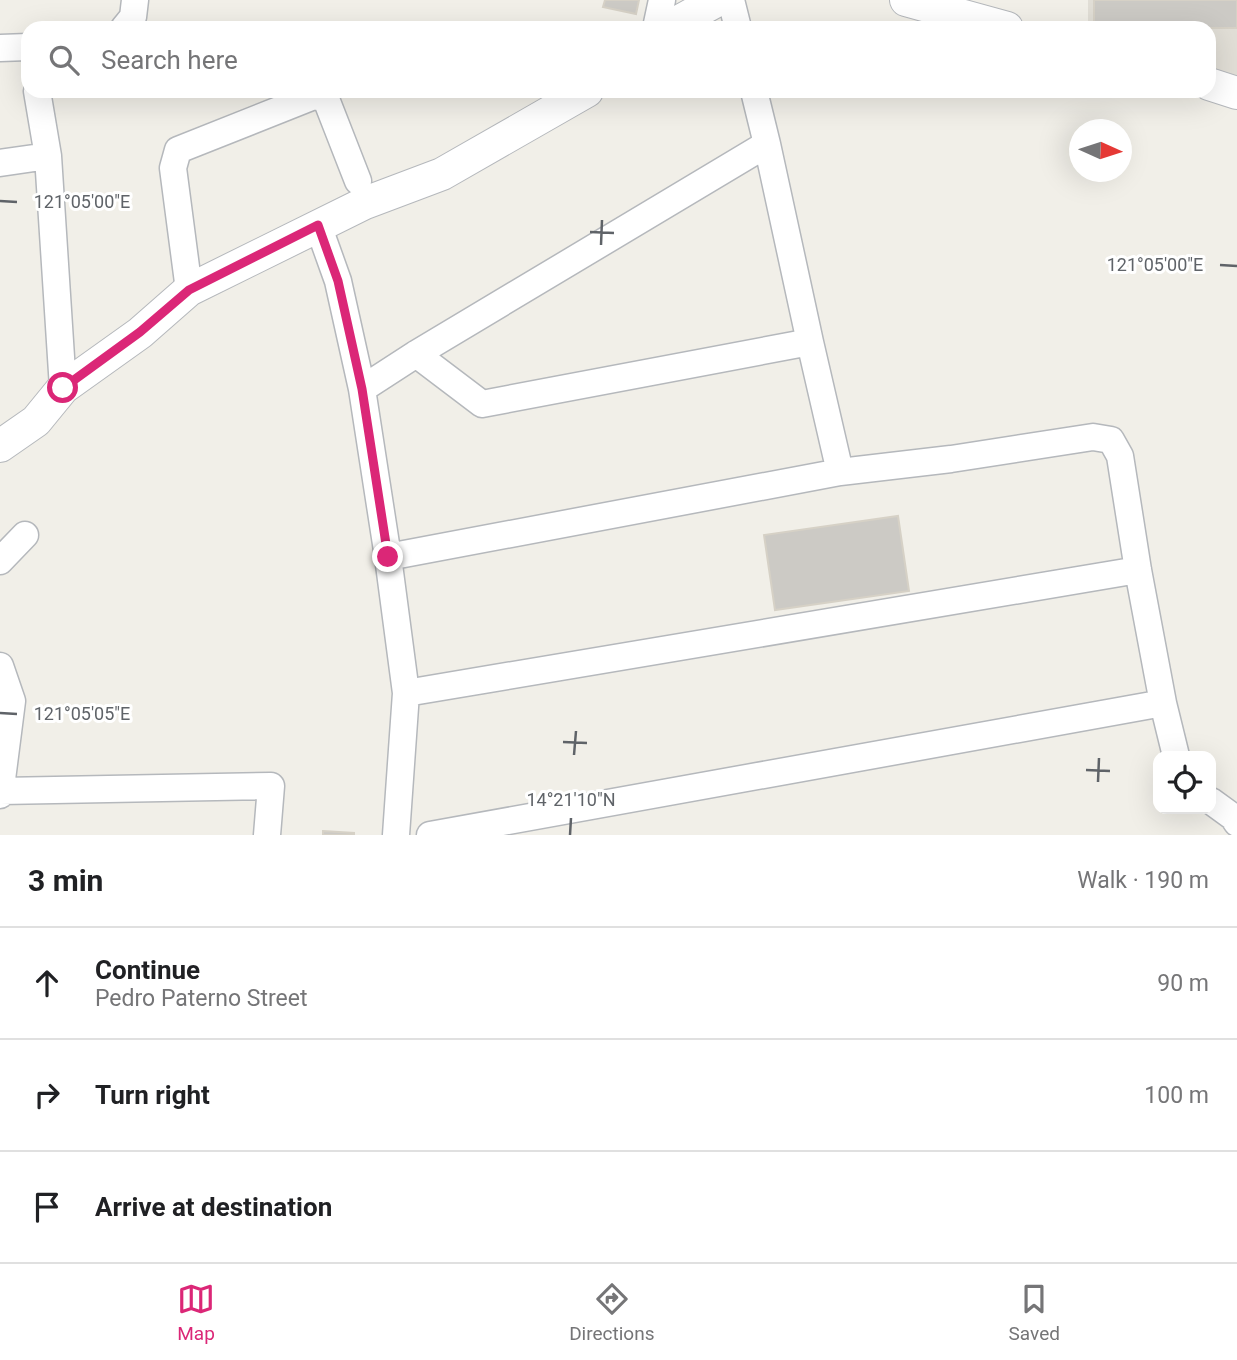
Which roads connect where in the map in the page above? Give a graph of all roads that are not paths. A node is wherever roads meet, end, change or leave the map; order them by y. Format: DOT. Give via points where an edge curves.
graph roads {
  1 [pos="135,0"];
  2 [pos="663,0"];
  3 [pos="718,0"];
  4 [pos="731,0"];
  5 [pos="906,0"];
  6 [pos="130,21"];
  7 [pos="658,21"];
  8 [pos="680,21"];
  9 [pos="736,21"];
  10 [pos="982,21"];
  11 [pos="21,47"];
  12 [pos="0,48"];
  13 [pos="1216,87"];
  14 [pos="1237,93"];
  15 [pos="38,98"];
  16 [pos="309,98"];
  17 [pos="322,98"];
  18 [pos="575,98"];
  19 [pos="756,98"];
  20 [pos="767,144"];
  21 [pos="48,156"];
  22 [pos="0,163"];
  23 [pos="358,181"];
  24 [pos="318,225"];
  25 [pos="189,290"];
  26 [pos="810,342"];
  27 [pos="416,354"];
  28 [pos="63,388"];
  29 [pos="362,389"];
  30 [pos="0,446"];
  31 [pos="840,472"];
  32 [pos="25,535"];
  33 [pos="388,557"];
  34 [pos="0,561"];
  35 [pos="1138,570"];
  36 [pos="0,666"];
  37 [pos="406,693"];
  38 [pos="1163,703"];
  39 [pos="1175,751"];
  40 [pos="0,793"];
  41 [pos="1216,805"];
  42 [pos="1237,823"];
  43 [pos="267,835"];
  44 [pos="396,835"];
  45 [pos="430,835"];
  1 -- 6 [label="street"];
  2 -- 7 [label="street"];
  3 -- 8 [label="street"];
  4 -- 9 [label="street"];
  5 -- 10 [label="street"];
  11 -- 12 [label="street"];
  13 -- 14 [label="street"];
  15 -- 21 [label="street"];
  16 -- 25 [label="street" via="178,150 173,168"];
  17 -- 23 [label="street"];
  18 -- 24 [label="street" via="442,174"];
  19 -- 20 [label="street"];
  20 -- 26 [label="street"];
  20 -- 27 [label="street"];
  21 -- 22 [label="street"];
  21 -- 28 [label="street"];
  24 -- 25 [label="street"];
  24 -- 29 [label="street" via="338,281"];
  25 -- 28 [label="street"];
  26 -- 27 [label="street" via="482,404"];
  26 -- 31 [label="street"];
  27 -- 29 [label="street"];
  28 -- 30 [label="street" via="36,421"];
  29 -- 33 [label="street"];
  31 -- 33 [label="street"];
  31 -- 35 [label="street" via="1093,437 1111,440 1120,456"];
  32 -- 34 [label="street"];
  33 -- 37 [label="street"];
  35 -- 37 [label="street"];
  35 -- 38 [label="street"];
  36 -- 40 [label="street" via="12,701"];
  37 -- 44 [label="street"];
  38 -- 39 [label="street"];
  38 -- 45 [label="street"];
  40 -- 43 [label="street" via="271,786"];
  41 -- 42 [label="street"];
}
